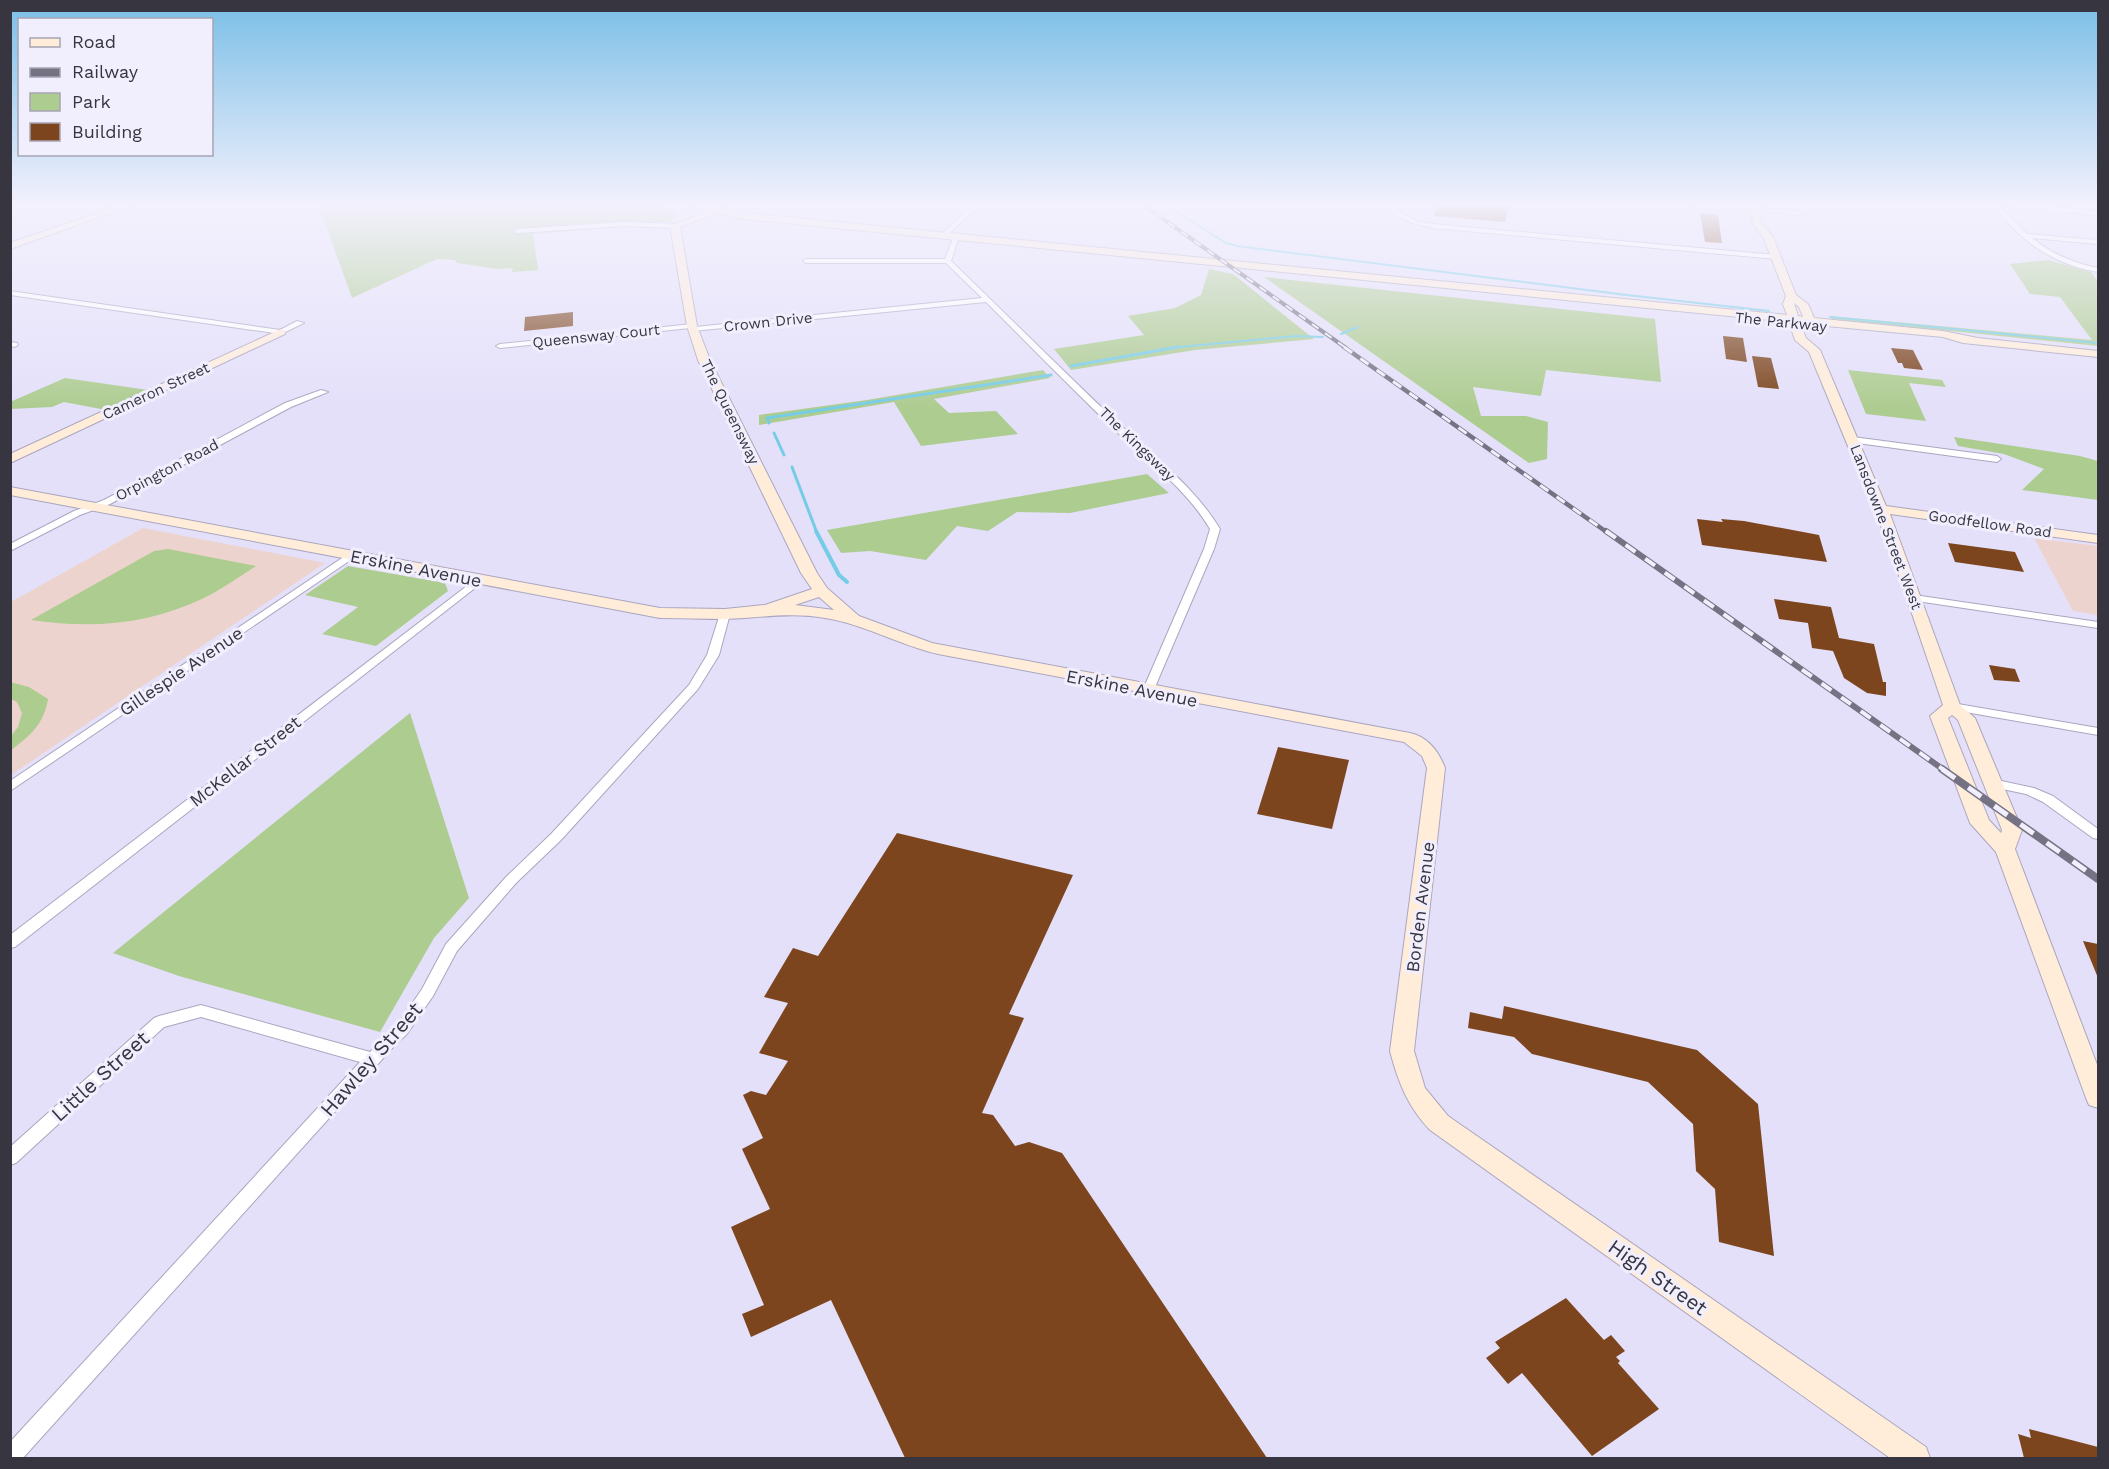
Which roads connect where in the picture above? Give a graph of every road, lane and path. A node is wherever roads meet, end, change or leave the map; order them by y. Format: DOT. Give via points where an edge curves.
graph roads {
  1 [pos="686,273"];
  2 [pos="960,273"];
  3 [pos="1326,273"];
  4 [pos="1782,273"];
  5 [pos="10,293"];
  6 [pos="1791,296"];
  7 [pos="987,300"];
  8 [pos="1794,321"];
  9 [pos="300,322"];
  10 [pos="1810,323"];
  11 [pos="692,328"];
  12 [pos="281,332"];
  13 [pos="500,346"];
  14 [pos="1813,349"];
  15 [pos="2098,354"];
  16 [pos="324,392"];
  17 [pos="1853,440"];
  18 [pos="10,459"];
  19 [pos="1997,459"];
  20 [pos="10,491"];
  21 [pos="95,507"];
  22 [pos="1881,509"];
  23 [pos="2098,539"];
  24 [pos="10,548"];
  25 [pos="351,555"];
  26 [pos="480,579"];
  27 [pos="821,591"];
  28 [pos="1914,598"];
  29 [pos="767,610"];
  30 [pos="725,614"];
  31 [pos="857,621"];
  32 [pos="2098,625"];
  33 [pos="1148,692"];
  34 [pos="1952,707"];
  35 [pos="2098,732"];
  36 [pos="1410,738"];
  37 [pos="1992,783"];
  38 [pos="10,787"];
  39 [pos="2098,835"];
  40 [pos="2005,849"];
  41 [pos="10,943"];
  42 [pos="373,1059"];
  43 [pos="1411,1087"];
  44 [pos="2098,1098"];
  45 [pos="10,1158"];
  46 [pos="10,1458"];
  47 [pos="1915,1458"];
  1 -- 11 [label="main road, The Queensway"];
  2 -- 7 [label="street, The Kingsway"];
  3 -- 8 [label="main road, The Parkway"];
  4 -- 6 [label="main road, Lansdowne Street West"];
  5 -- 12 [label="street"];
  6 -- 8 [label="main road, Lansdowne Street West" via="1788,304"];
  6 -- 10 [label="main road, Lansdowne Street West" via="1804,306"];
  7 -- 11 [label="street, Crown Drive"];
  7 -- 33 [label="street, The Kingsway" via="1190,495 1215,529"];
  8 -- 10 [label="main road, The Parkway"];
  8 -- 14 [label="main road, Lansdowne Street West" via="1801,340"];
  9 -- 12 [label="street, Cameron Street"];
  10 -- 14 [label="main road, Lansdowne Street West" via="1817,342"];
  10 -- 15 [label="main road, The Parkway"];
  11 -- 13 [label="street, Queensway Court"];
  11 -- 27 [label="main road, The Queensway" via="730,414"];
  12 -- 18 [label="main road, Cameron Street"];
  14 -- 17 [label="main road, Lansdowne Street West"];
  16 -- 21 [label="street, Orpington Road" via="288,405"];
  17 -- 19 [label="street"];
  17 -- 22 [label="main road, Lansdowne Street West"];
  20 -- 21 [label="main road, Erskine Avenue"];
  21 -- 24 [label="street, Orpington Road"];
  21 -- 25 [label="main road, Erskine Avenue"];
  22 -- 23 [label="main road, Goodfellow Road"];
  22 -- 28 [label="main road, Lansdowne Street West"];
  25 -- 26 [label="main road, Erskine Avenue"];
  25 -- 38 [label="street, Gillespie Avenue"];
  26 -- 30 [label="main road, Erskine Avenue" via="660,613"];
  26 -- 41 [label="street, McKellar Street"];
  27 -- 29 [label="main road, Erskine Avenue"];
  27 -- 31 [label="main road, The Queensway"];
  28 -- 32 [label="street"];
  28 -- 34 [label="main road, Lansdowne Street West"];
  29 -- 30 [label="main road, Erskine Avenue"];
  29 -- 31 [label="main road" via="817,611"];
  30 -- 42 [label="street, Hawley Street" via="713,655 694,687 451,948 402,1030"];
  31 -- 33 [label="main road, Erskine Avenue" via="931,648"];
  33 -- 36 [label="main road, Erskine Avenue"];
  34 -- 35 [label="street"];
  34 -- 37 [label="main road, Lansdowne Street West" via="1966,718"];
  34 -- 40 [label="main road, Lansdowne Street West" via="1939,716 1980,823"];
  36 -- 43 [label="main road, Borden Avenue" via="1430,753 1436,768 1402,1051"];
  37 -- 39 [label="street" via="2048,799"];
  37 -- 40 [label="main road, Lansdowne Street West" via="2012,830"];
  40 -- 44 [label="main road, Lansdowne Street West"];
  42 -- 45 [label="street, Little Street" via="201,1011 159,1022"];
  42 -- 46 [label="street, Hawley Street"];
  43 -- 47 [label="main road, High Street" via="1420,1104 1439,1123"];
}
